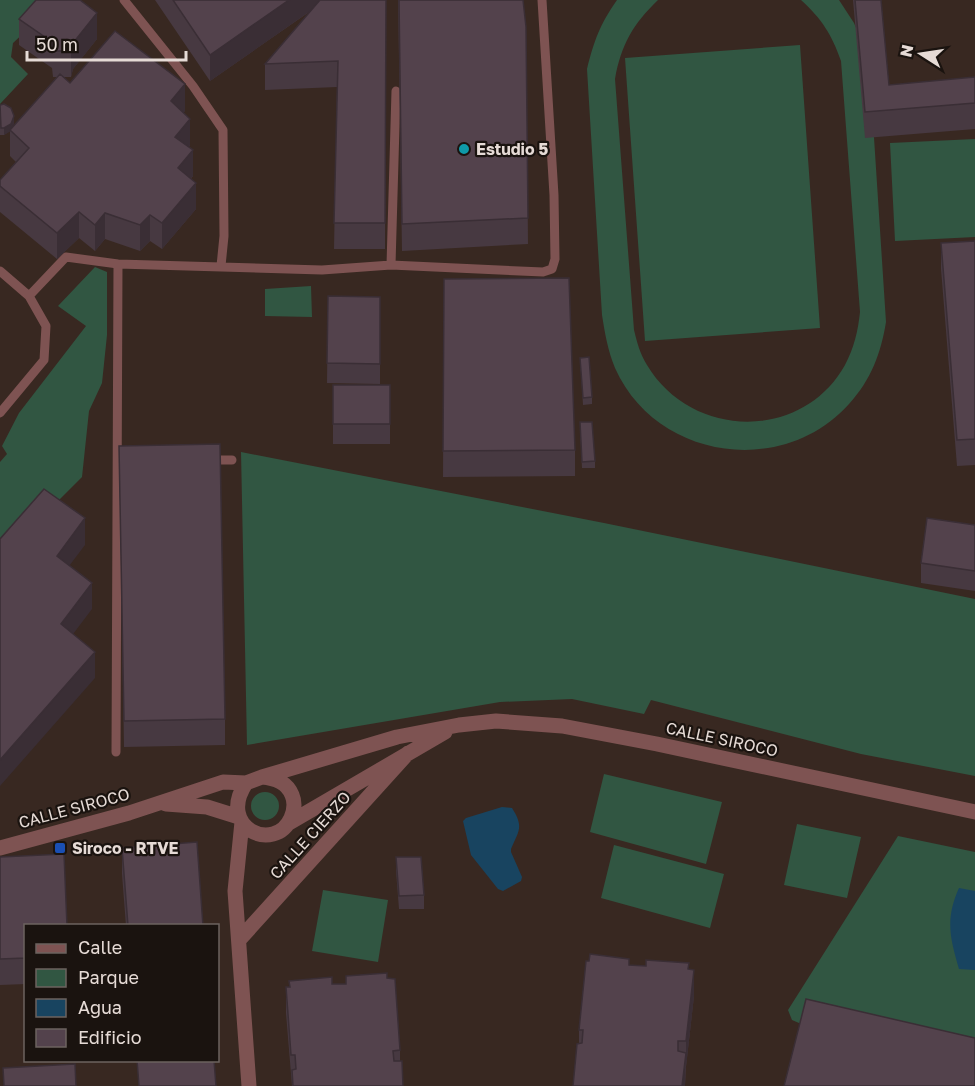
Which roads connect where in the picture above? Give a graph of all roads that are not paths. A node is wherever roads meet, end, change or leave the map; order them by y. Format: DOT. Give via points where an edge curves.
graph roads {
  1 [pos="124,0"];
  2 [pos="542,0"];
  3 [pos="396,91"];
  4 [pos="118,264"];
  5 [pos="391,265"];
  6 [pos="221,266"];
  7 [pos="0,271"];
  8 [pos="29,296"];
  9 [pos="0,413"];
  10 [pos="197,460"];
  11 [pos="232,460"];
  12 [pos="117,462"];
  13 [pos="129,462"];
  14 [pos="459,725"];
  15 [pos="116,752"];
  16 [pos="408,753"];
  17 [pos="262,777"];
  18 [pos="246,783"];
  19 [pos="158,803"];
  20 [pos="975,812"];
  21 [pos="240,820"];
  22 [pos="289,823"];
  23 [pos="0,848"];
  24 [pos="239,940"];
  25 [pos="249,1086"];
  1 -- 6 [label="lane" via="223,130"];
  2 -- 5 [label="lane" via="554,195 552,269 543,272"];
  3 -- 5 [label="lane"];
  4 -- 6 [label="lane"];
  4 -- 8 [label="lane" via="66,257"];
  4 -- 12 [label="lane"];
  5 -- 6 [label="lane" via="322,270"];
  7 -- 8 [label="lane"];
  8 -- 9 [label="lane" via="46,326 44,360"];
  10 -- 11 [label="lane"];
  12 -- 13 [label="lane"];
  12 -- 15 [label="lane"];
  14 -- 16 [label="street, CALLE SIROCO"];
  14 -- 17 [label="street, CALLE SIROCO" via="397,736"];
  14 -- 20 [label="street, CALLE SIROCO" via="496,721 562,726"];
  16 -- 22 [label="street, CALLE SIROCO"];
  16 -- 24 [label="street, CALLE CIERZO"];
  17 -- 18 [label="street"];
  17 -- 22 [label="street" via="280,781 292,795 294,805"];
  18 -- 19 [label="street, CALLE SIROCO" via="223,782"];
  18 -- 21 [label="street" via="238,799"];
  19 -- 21 [label="street, CALLE SIROCO" via="207,807"];
  19 -- 23 [label="street, CALLE SIROCO"];
  21 -- 22 [label="street" via="261,835 277,832"];
  21 -- 24 [label="street" via="235,891"];
  24 -- 25 [label="street"];
}
